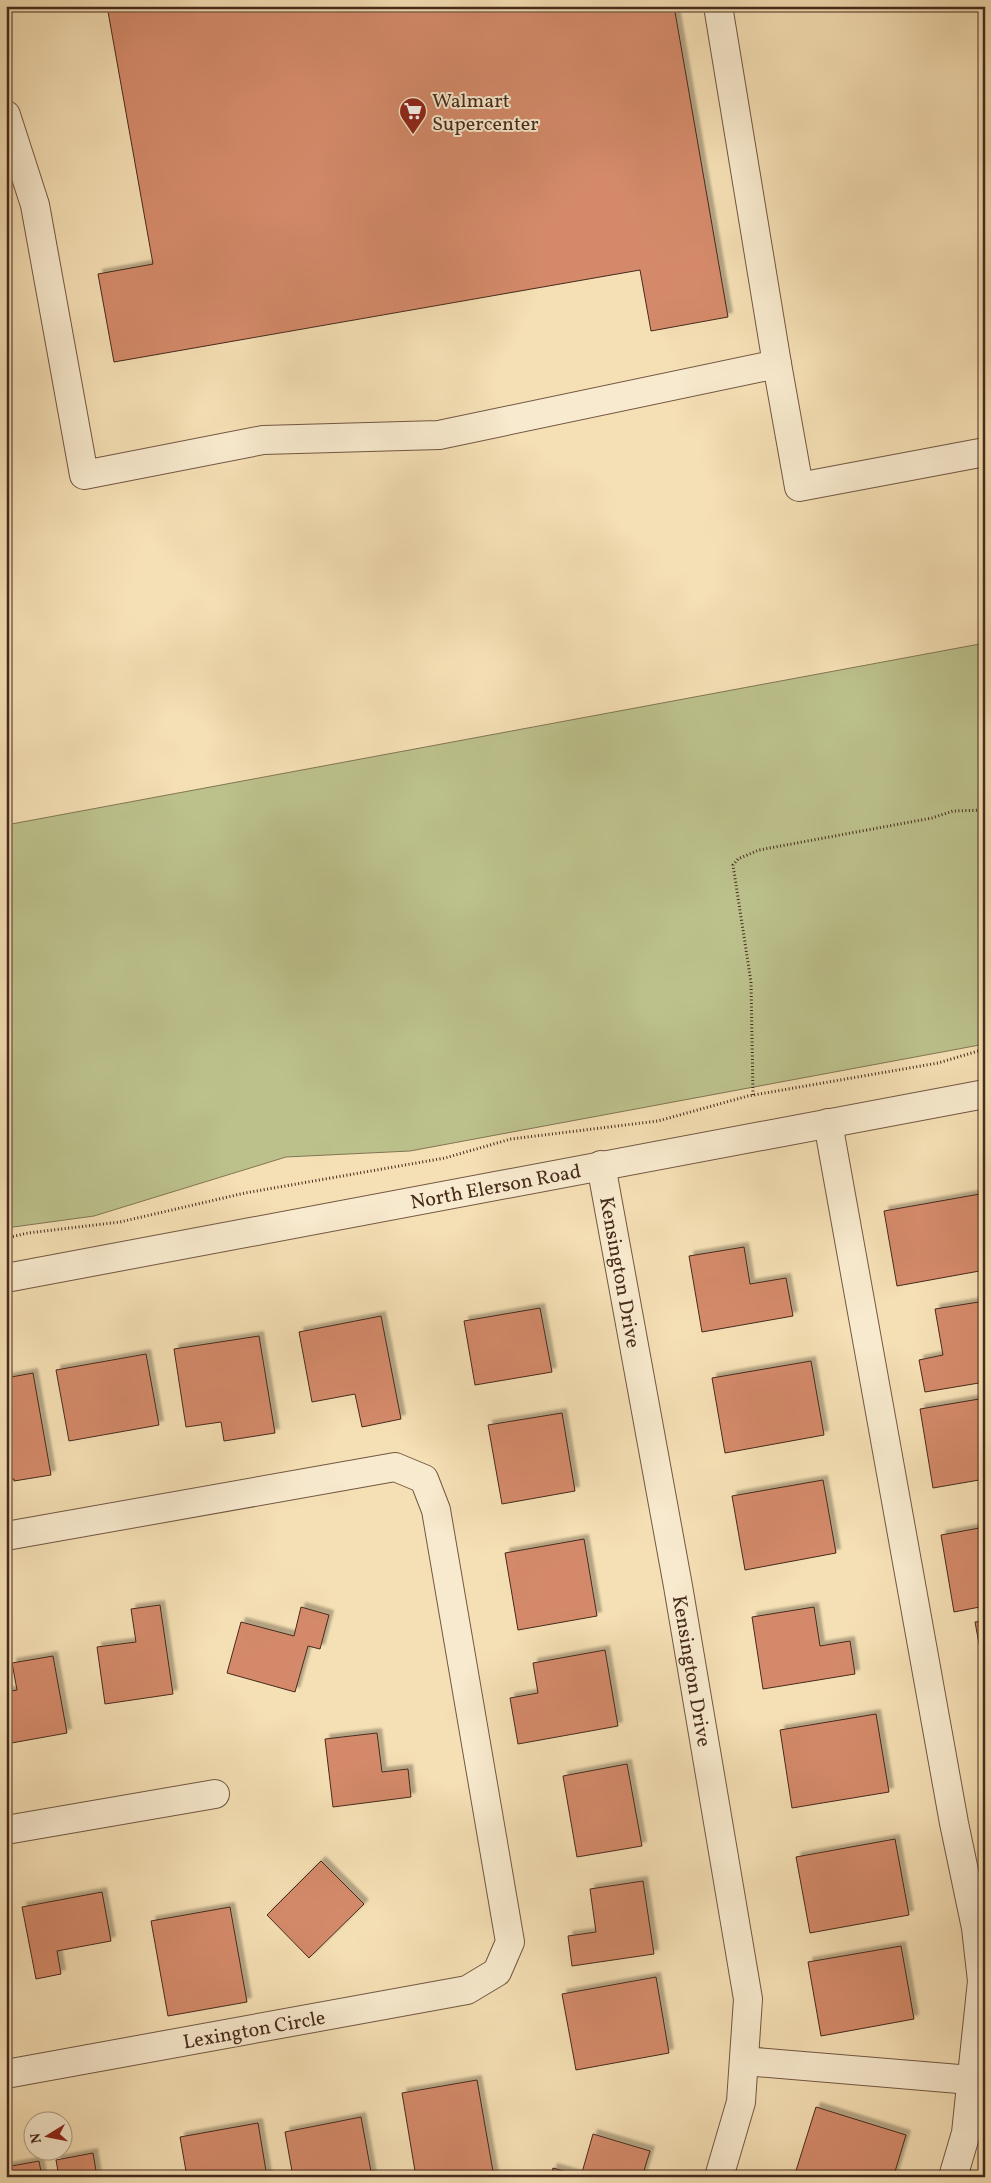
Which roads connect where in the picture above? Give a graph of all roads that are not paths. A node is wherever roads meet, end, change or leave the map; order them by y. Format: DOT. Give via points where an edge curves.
graph roads {
  1 [pos="718,6"];
  2 [pos="6,115"];
  3 [pos="777,364"];
  4 [pos="985,452"];
  5 [pos="985,1094"];
  6 [pos="828,1123"];
  7 [pos="601,1165"];
  8 [pos="6,1278"];
  9 [pos="6,1536"];
  10 [pos="215,1794"];
  11 [pos="6,1830"];
  12 [pos="744,2061"];
  13 [pos="6,2074"];
  14 [pos="971,2080"];
  15 [pos="719,2177"];
  16 [pos="953,2177"];
  1 -- 3 [label="street"];
  2 -- 3 [label="street" via="35,206 84,475 263,440 439,435"];
  3 -- 4 [label="street" via="799,486"];
  5 -- 6 [label="street, North Elerson Road"];
  6 -- 7 [label="street, North Elerson Road"];
  6 -- 14 [label="street" via="954,1823 976,1928 982,1980"];
  7 -- 8 [label="street, North Elerson Road"];
  7 -- 12 [label="street, Kensington Drive" via="678,1586 748,1999"];
  9 -- 13 [label="street, Lexington Circle" via="395,1467 424,1479 436,1510 510,1942 497,1972 468,1990"];
  10 -- 11 [label="street"];
  12 -- 14 [label="street"];
  12 -- 15 [label="street, Kensington Drive" via="741,2102"];
  14 -- 16 [label="street" via="966,2133"];
}
